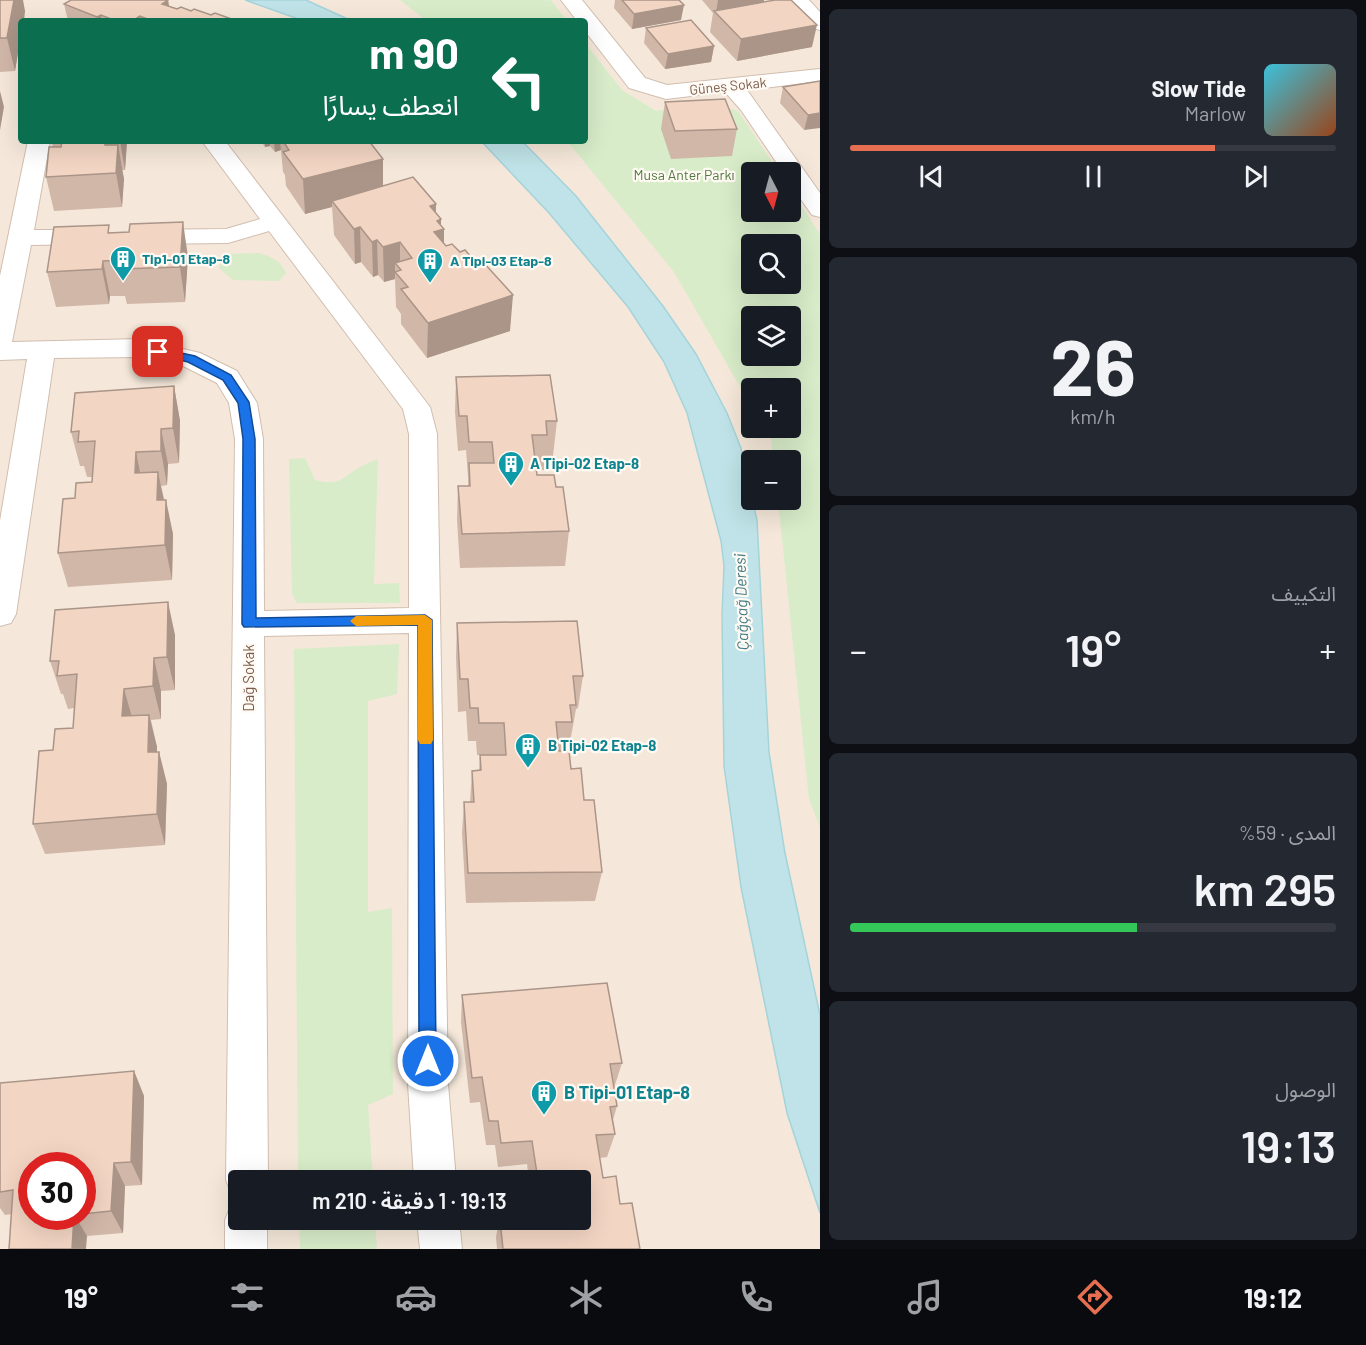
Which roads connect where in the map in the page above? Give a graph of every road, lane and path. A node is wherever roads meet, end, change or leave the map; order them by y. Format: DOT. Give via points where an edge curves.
graph roads {
  1 [pos="571,0"];
  2 [pos="798,0"];
  3 [pos="585,18"];
  4 [pos="588,21"];
  5 [pos="820,24"];
  6 [pos="820,75"];
  7 [pos="732,86"];
  8 [pos="38,144"];
  9 [pos="215,144"];
  10 [pos="820,210"];
  11 [pos="274,222"];
  12 [pos="20,238"];
  13 [pos="0,339"];
  14 [pos="42,350"];
  15 [pos="0,351"];
  16 [pos="0,614"];
  17 [pos="425,620"];
  18 [pos="249,624"];
  19 [pos="247,1170"];
  20 [pos="434,1170"];
  21 [pos="246,1230"];
  22 [pos="439,1230"];
  23 [pos="246,1249"];
  24 [pos="441,1249"];
  1 -- 3 [label="street, Güneş Sokak"];
  2 -- 5 [label="street"];
  4 -- 7 [label="street, Güneş Sokak" via="637,83 666,92"];
  6 -- 7 [label="street, Güneş Sokak"];
  7 -- 10 [label="street"];
  8 -- 12 [label="street"];
  9 -- 11 [label="street"];
  11 -- 12 [label="street" via="228,236"];
  11 -- 17 [label="street" via="416,407 423,434"];
  12 -- 13 [label="street"];
  14 -- 15 [label="street, Dağ Sokak"];
  14 -- 16 [label="street"];
  14 -- 18 [label="street, Dağ Sokak" via="141,348 191,359 227,377 243,402 249,439"];
  17 -- 18 [label="street"];
  17 -- 20 [label="street" via="428,1084"];
  18 -- 19 [label="street, Dağ Sokak"];
  21 -- 23 [label="street"];
  22 -- 24 [label="street"];
}
